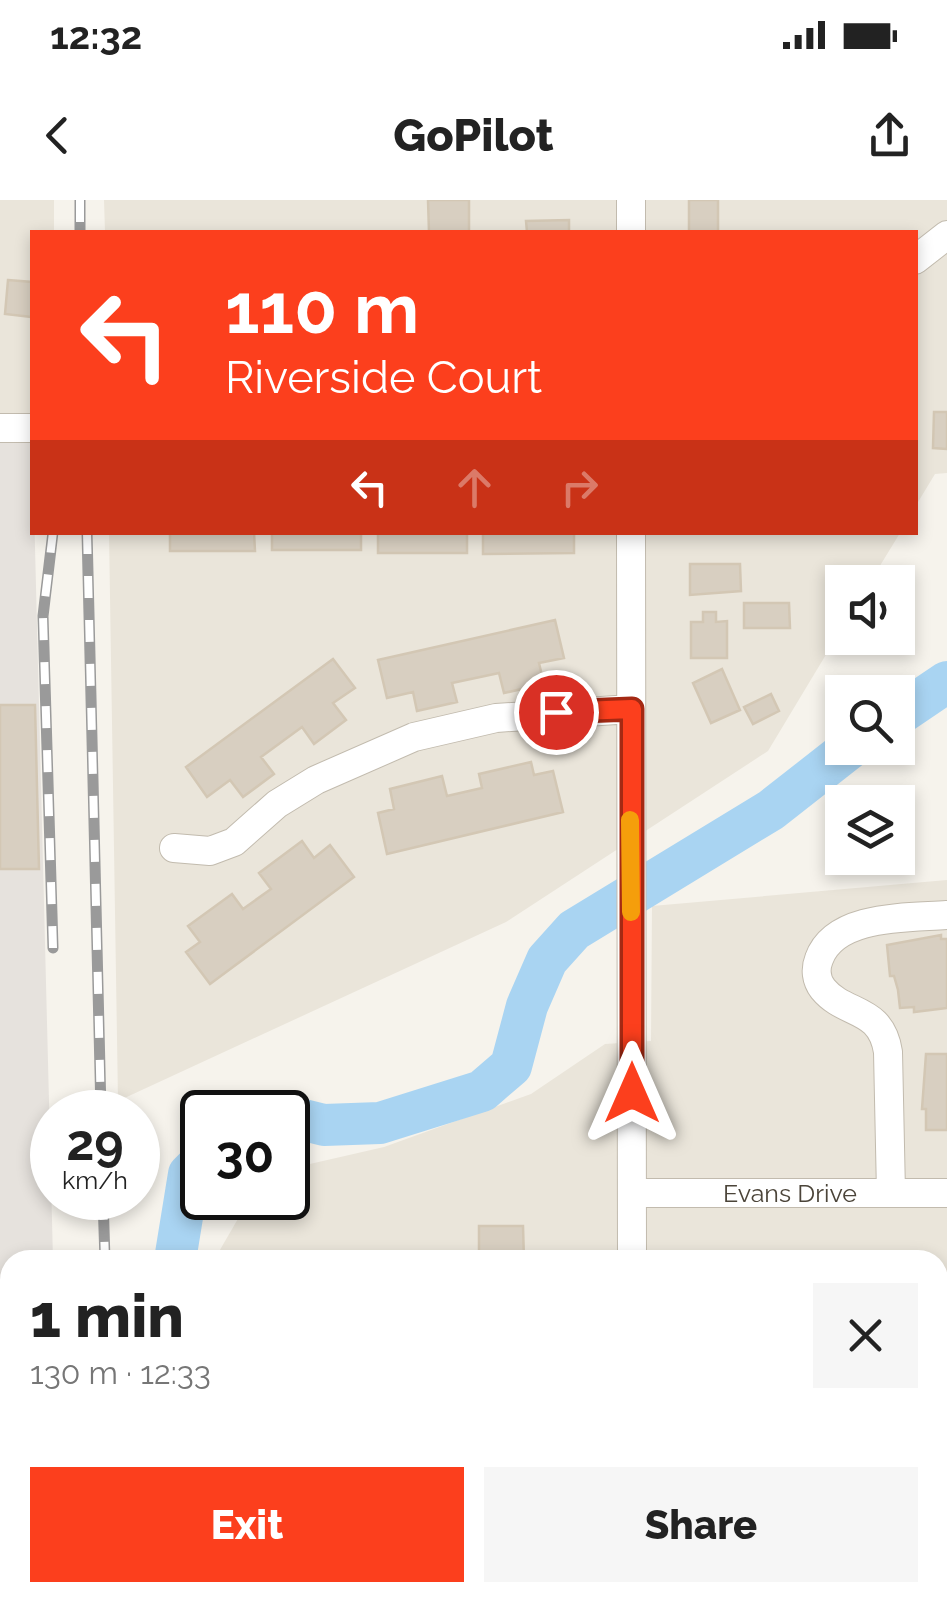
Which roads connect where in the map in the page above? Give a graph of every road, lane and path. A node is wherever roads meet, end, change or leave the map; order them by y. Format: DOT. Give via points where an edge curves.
graph roads {
  1 [pos="630,200"];
  2 [pos="630,230"];
  3 [pos="947,236"];
  4 [pos="918,258"];
  5 [pos="0,428"];
  6 [pos="30,428"];
  7 [pos="631,535"];
  8 [pos="632,709"];
  9 [pos="174,848"];
  10 [pos="947,914"];
  11 [pos="632,1192"];
  12 [pos="947,1192"];
  13 [pos="890,1193"];
  14 [pos="632,1250"];
  1 -- 2 [label="street"];
  3 -- 4 [label="street"];
  5 -- 6 [label="street"];
  7 -- 8 [label="street"];
  8 -- 9 [label="street" via="496,718 414,737 316,780 234,842 210,850"];
  8 -- 11 [label="street"];
  10 -- 13 [label="street" via="852,930 827,945 816,965 826,992 872,1019 887,1044"];
  11 -- 13 [label="street, Evans Drive"];
  11 -- 14 [label="street"];
  12 -- 13 [label="street, Evans Drive"];
}
